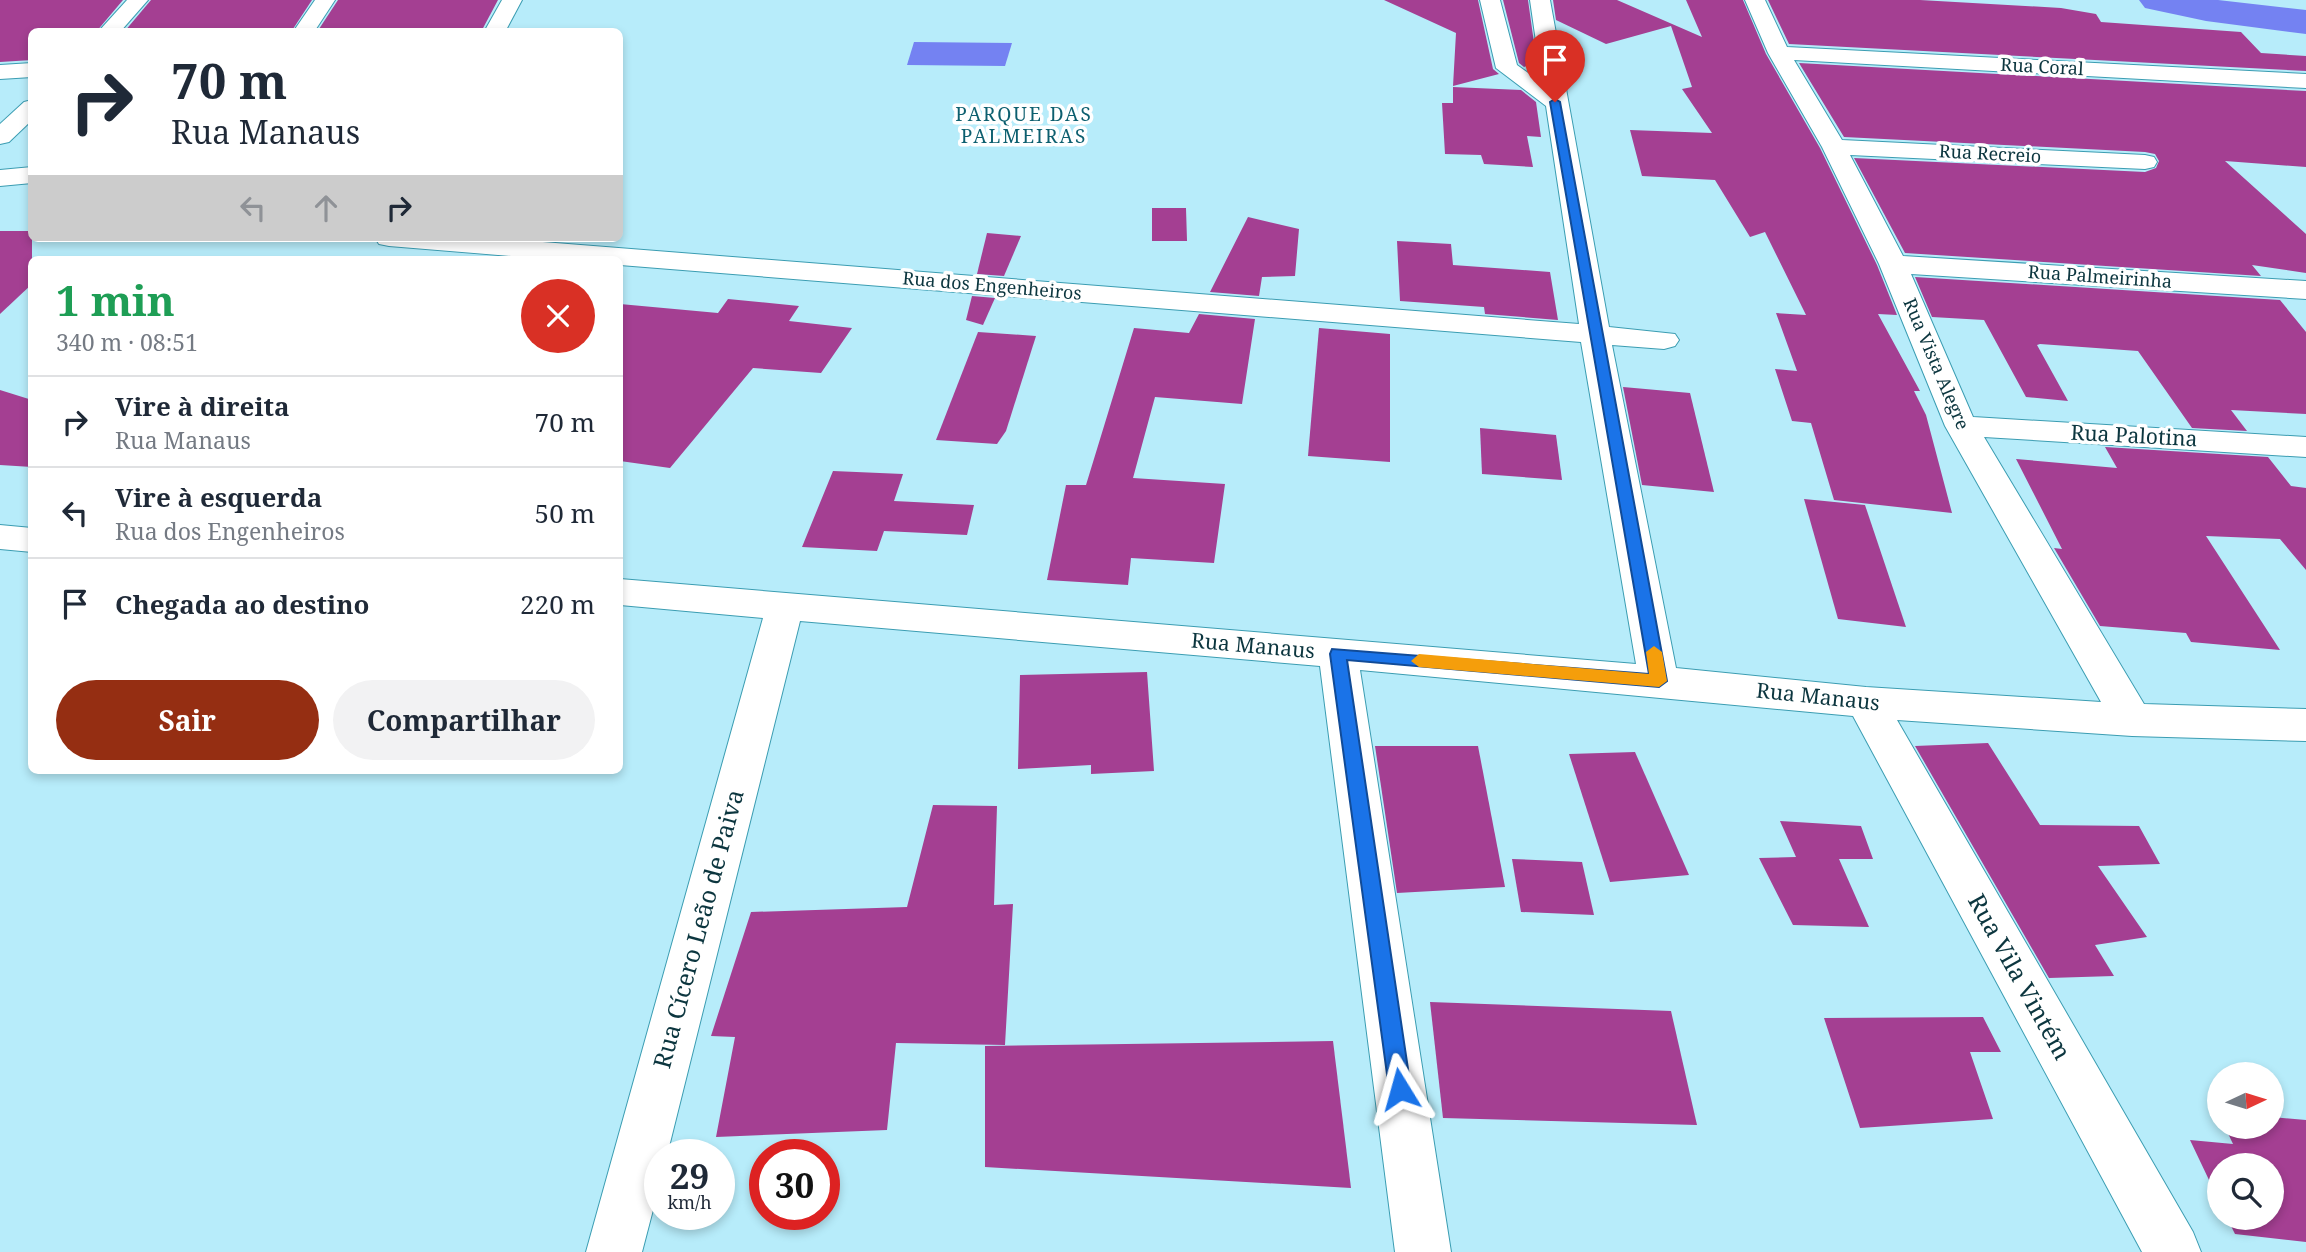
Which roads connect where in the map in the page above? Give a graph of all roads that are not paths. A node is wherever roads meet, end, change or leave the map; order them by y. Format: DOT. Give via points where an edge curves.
graph roads {
  1 [pos="138,0"];
  2 [pos="325,0"];
  3 [pos="512,0"];
  4 [pos="1490,0"];
  5 [pos="1540,0"];
  6 [pos="1755,0"];
  7 [pos="112,28"];
  8 [pos="306,28"];
  9 [pos="496,28"];
  10 [pos="1779,53"];
  11 [pos="28,70"];
  12 [pos="0,72"];
  13 [pos="2306,81"];
  14 [pos="1555,102"];
  15 [pos="28,111"];
  16 [pos="0,137"];
  17 [pos="1834,147"];
  18 [pos="2145,162"];
  19 [pos="28,175"];
  20 [pos="0,178"];
  21 [pos="439,242"];
  22 [pos="615,256"];
  23 [pos="623,257"];
  24 [pos="1893,264"];
  25 [pos="2306,290"];
  26 [pos="1595,334"];
  27 [pos="1664,340"];
  28 [pos="1961,426"];
  29 [pos="2306,447"];
  30 [pos="0,537"];
  31 [pos="28,540"];
  32 [pos="623,592"];
  33 [pos="785,606"];
  34 [pos="1338,654"];
  35 [pos="1659,681"];
  36 [pos="1866,702"];
  37 [pos="2132,720"];
  38 [pos="2306,725"];
  39 [pos="614,1252"];
  40 [pos="1423,1252"];
  41 [pos="2173,1252"];
  1 -- 7 [label="street"];
  2 -- 8 [label="street"];
  3 -- 9 [label="street"];
  4 -- 14 [label="street" via="1507,68"];
  5 -- 14 [label="street"];
  6 -- 10 [label="street, Rua Vista Alegre"];
  10 -- 13 [label="street, Rua Coral"];
  10 -- 17 [label="street, Rua Vista Alegre"];
  11 -- 12 [label="street"];
  14 -- 26 [label="street"];
  15 -- 16 [label="street"];
  17 -- 18 [label="street, Rua Recreio"];
  17 -- 24 [label="street, Rua Vista Alegre"];
  19 -- 20 [label="street"];
  21 -- 22 [label="street, Rua dos Engenheiros"];
  23 -- 26 [label="street, Rua dos Engenheiros"];
  24 -- 25 [label="street, Rua Palmeirinha"];
  24 -- 28 [label="street, Rua Vista Alegre"];
  26 -- 27 [label="street, Rua dos Engenheiros"];
  26 -- 35 [label="street"];
  28 -- 29 [label="street, Rua Palotina"];
  28 -- 37 [label="street, Rua Vista Alegre"];
  30 -- 31 [label="street"];
  32 -- 33 [label="street, Rua Manaus"];
  33 -- 34 [label="street, Rua Manaus"];
  33 -- 39 [label="street, Rua Cícero Leão de Paiva"];
  34 -- 35 [label="street, Rua Manaus"];
  34 -- 40 [label="street"];
  35 -- 36 [label="street, Rua Manaus"];
  36 -- 37 [label="street, Rua Manaus"];
  36 -- 41 [label="street, Rua Vila Vintém"];
  37 -- 38 [label="street, Rua Manaus"];
}
